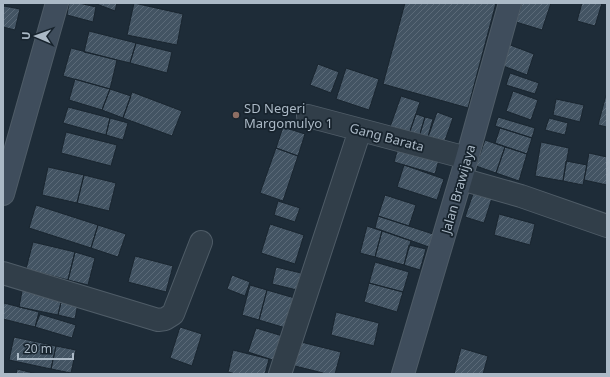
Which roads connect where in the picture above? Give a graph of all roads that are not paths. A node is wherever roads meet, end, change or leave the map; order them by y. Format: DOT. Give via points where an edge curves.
graph roads {
  1 [pos="57,3"];
  2 [pos="510,3"];
  3 [pos="308,116"];
  4 [pos="360,130"];
  5 [pos="9,149"];
  6 [pos="467,158"];
  7 [pos="461,179"];
  8 [pos="3,194"];
  9 [pos="607,226"];
  10 [pos="201,242"];
  11 [pos="3,273"];
  12 [pos="280,374"];
  13 [pos="403,374"];
  1 -- 5 [label="street"];
  2 -- 6 [label="street, Jalan Brawijaya"];
  3 -- 4 [label="street, Gang Barata"];
  4 -- 6 [label="street, Gang Barata"];
  4 -- 12 [label="street"];
  5 -- 8 [label="street"];
  6 -- 7 [label="street, Jalan Brawijaya"];
  7 -- 9 [label="street" via="521,196"];
  7 -- 13 [label="street, Jalan Brawijaya"];
  10 -- 11 [label="street" via="173,314 165,319 158,320"];
}
